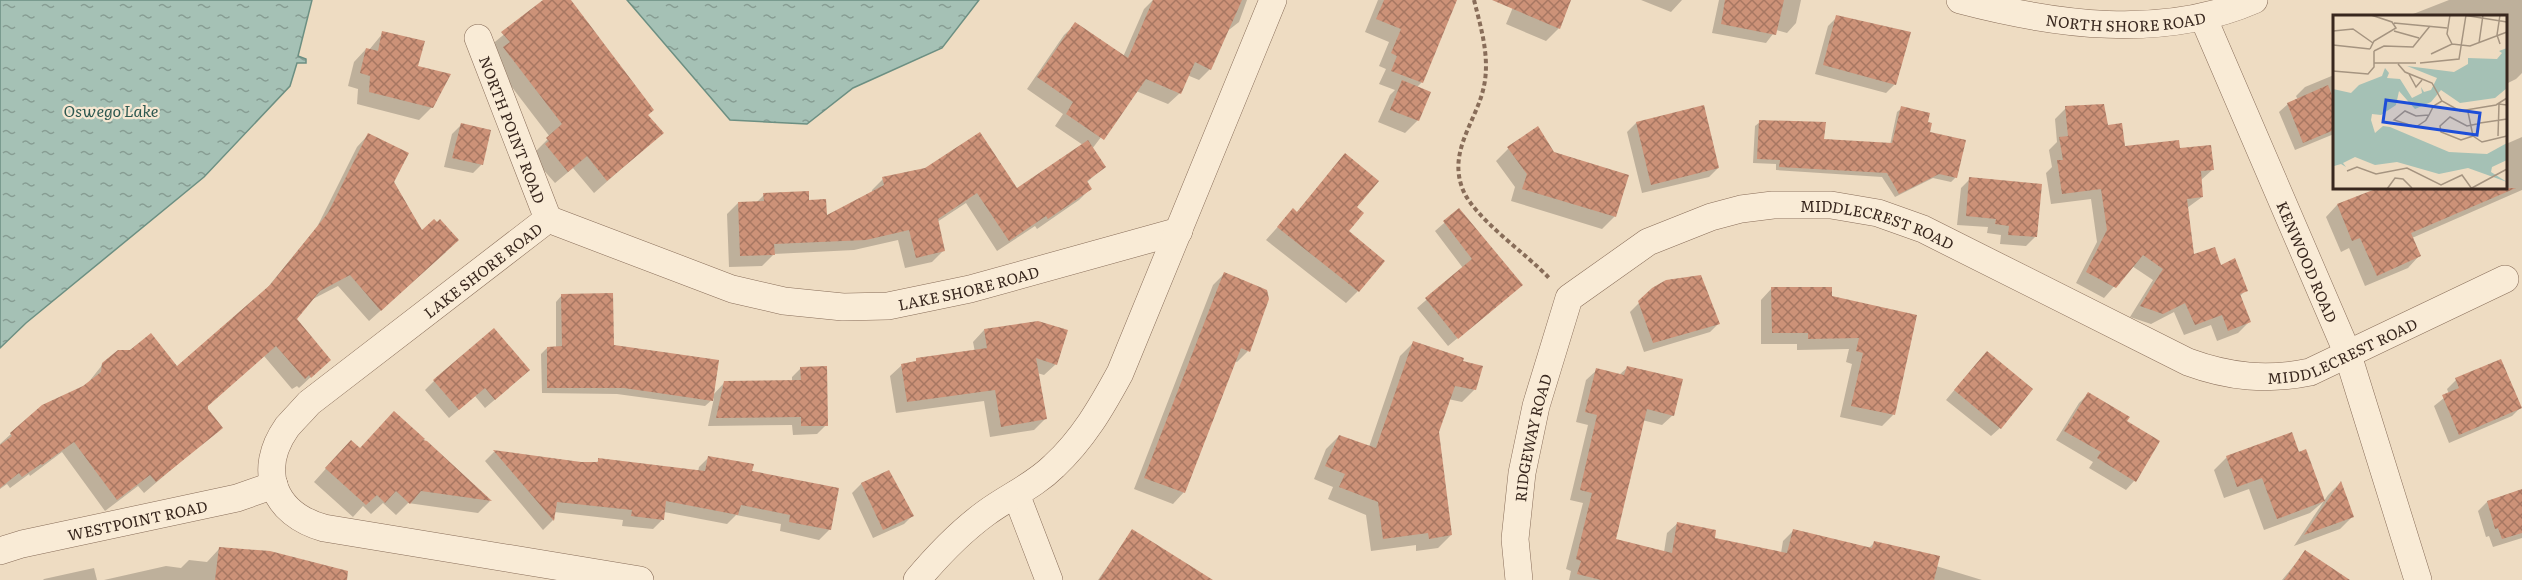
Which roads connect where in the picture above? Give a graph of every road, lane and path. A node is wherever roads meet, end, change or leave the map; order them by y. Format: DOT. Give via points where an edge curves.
graph roads {
  1 [pos="1272,0"];
  2 [pos="1474,0"];
  3 [pos="1960,0"];
  4 [pos="2254,0"];
  5 [pos="2203,17"];
  6 [pos="478,38"];
  7 [pos="548,219"];
  8 [pos="1179,231"];
  9 [pos="2505,279"];
  10 [pos="1569,298"];
  11 [pos="2347,352"];
  12 [pos="274,485"];
  13 [pos="1016,494"];
  14 [pos="0,551"];
  15 [pos="640,580"];
  16 [pos="917,580"];
  17 [pos="1049,580"];
  18 [pos="1519,580"];
  19 [pos="2418,580"];
  1 -- 8 [label="street"];
  2 -- 10 [label="path" via="1486,57 1484,86 1461,144 1458,168 1464,191 1476,208"];
  3 -- 5 [label="street, NORTH SHORE ROAD" via="1994,9 2122,26"];
  4 -- 5 [label="street, NORTH SHORE ROAD"];
  5 -- 11 [label="street, KENWOOD ROAD"];
  6 -- 7 [label="street, NORTH POINT ROAD"];
  7 -- 8 [label="street, LAKE SHORE ROAD" via="732,289 784,301 843,307 888,306 970,289"];
  7 -- 12 [label="street, LAKE SHORE ROAD" via="309,403 286,429 273,458"];
  8 -- 13 [label="street" via="1120,373 1097,416 1053,467"];
  9 -- 11 [label="street, MIDDLECREST ROAD"];
  10 -- 11 [label="street, MIDDLECREST ROAD" via="1647,242 1711,218 1773,205 1831,205 1878,213 1923,229 2211,370 2244,377 2282,378 2310,372"];
  10 -- 18 [label="street, RIDGEWAY ROAD" via="1536,406 1522,473 1515,539"];
  11 -- 19 [label="street, KENWOOD ROAD"];
  12 -- 14 [label="street, WESTPOINT ROAD" via="237,498"];
  12 -- 15 [label="street, LAKE SHORE ROAD" via="290,513 324,528"];
  13 -- 16 [label="street" via="956,537"];
  13 -- 17 [label="street"];
}
